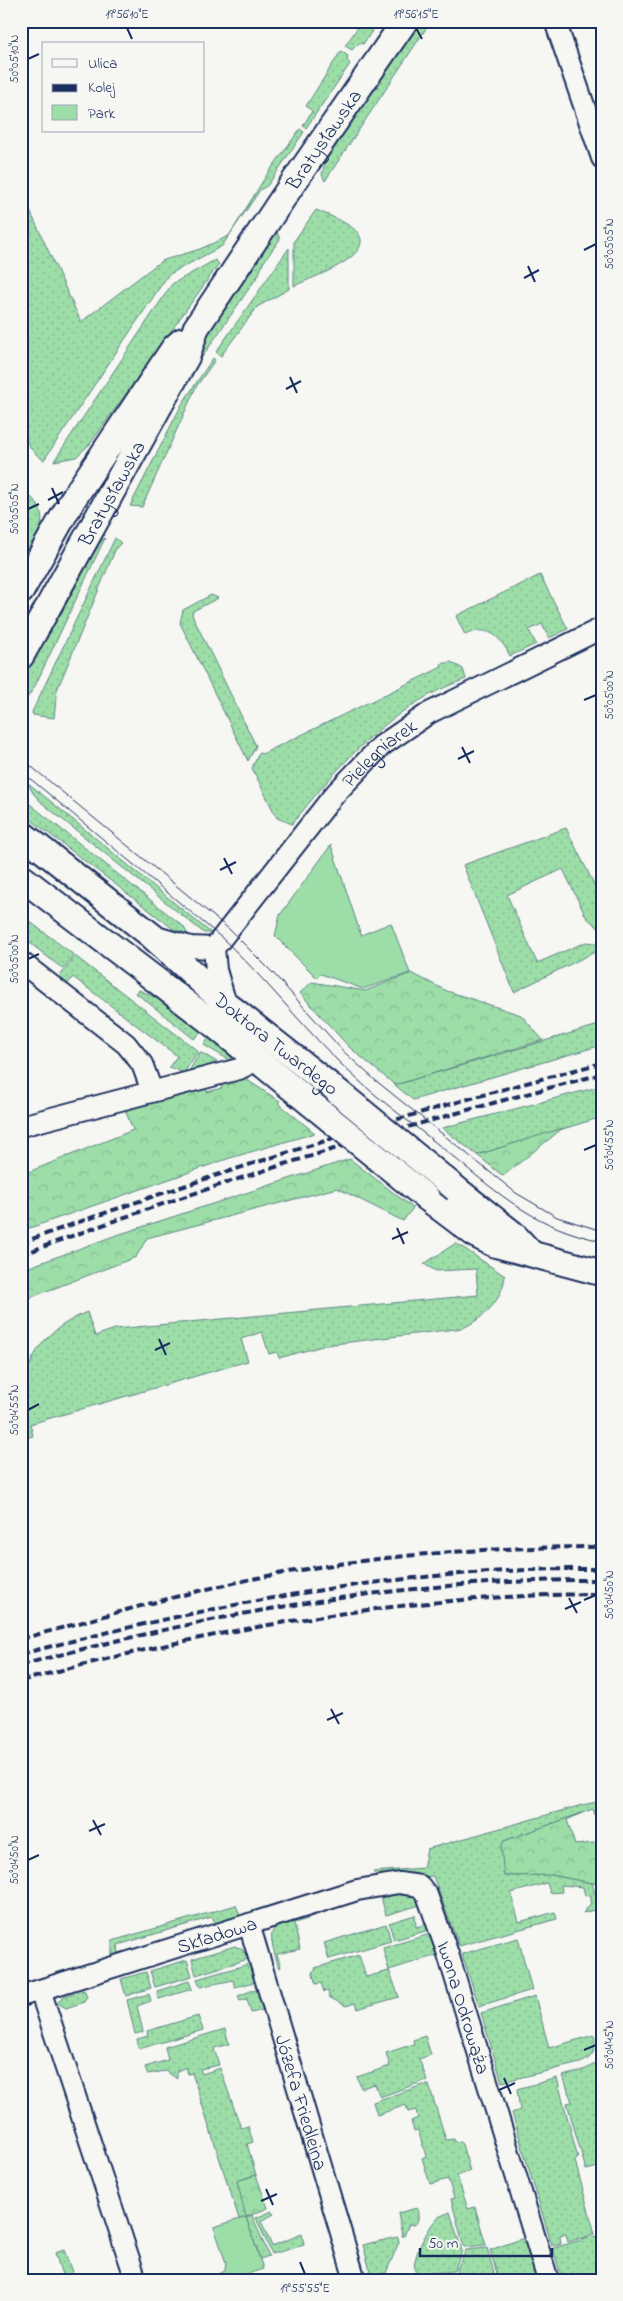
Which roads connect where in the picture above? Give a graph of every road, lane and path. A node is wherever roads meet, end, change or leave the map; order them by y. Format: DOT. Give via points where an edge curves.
graph roads {
  1 [pos="555,21"];
  2 [pos="405,23"];
  3 [pos="602,158"];
  4 [pos="196,328"];
  5 [pos="21,590"];
  6 [pos="602,628"];
  7 [pos="21,656"];
  8 [pos="21,833"];
  9 [pos="21,877"];
  10 [pos="152,936"];
  11 [pos="214,948"];
  12 [pos="21,962"];
  13 [pos="226,1004"];
  14 [pos="257,1060"];
  15 [pos="152,1090"];
  16 [pos="21,1126"];
  17 [pos="531,1254"];
  18 [pos="602,1273"];
  19 [pos="415,1884"];
  20 [pos="249,1924"];
  21 [pos="40,1990"];
  22 [pos="21,1996"];
  23 [pos="136,2280"];
  24 [pos="355,2280"];
  25 [pos="548,2280"];
  1 -- 3 [label="street"];
  2 -- 4 [label="street, Bratysławska"];
  4 -- 5 [label="street, Bratysławska" via="174,348 77,492"];
  4 -- 7 [label="street, Bratysławska" via="187,356"];
  6 -- 11 [label="street, Pielęgniarek" via="429,713 381,746 334,795"];
  8 -- 10 [label="street, Doktora Twardego"];
  9 -- 14 [label="street, Doktora Twardego"];
  10 -- 11 [label="street" via="191,948"];
  10 -- 13 [label="street, Doktora Twardego"];
  11 -- 13 [label="street" via="216,970"];
  12 -- 15 [label="street" via="126,1044 142,1064"];
  13 -- 17 [label="street, Doktora Twardego, bridge" via="513,1234"];
  14 -- 15 [label="street" via="246,1067"];
  14 -- 17 [label="street, Doktora Twardego, bridge" via="476,1235 494,1244"];
  15 -- 16 [label="street"];
  17 -- 18 [label="street, Doktora Twardego"];
  19 -- 20 [label="street, Składowa" via="374,1886"];
  19 -- 25 [label="street, Iwona Odrowąża" via="424,1890 432,1906"];
  20 -- 21 [label="street, Składowa"];
  20 -- 24 [label="street, Józefa Friedleina"];
  21 -- 22 [label="street, Składowa"];
  21 -- 23 [label="street"];
}
